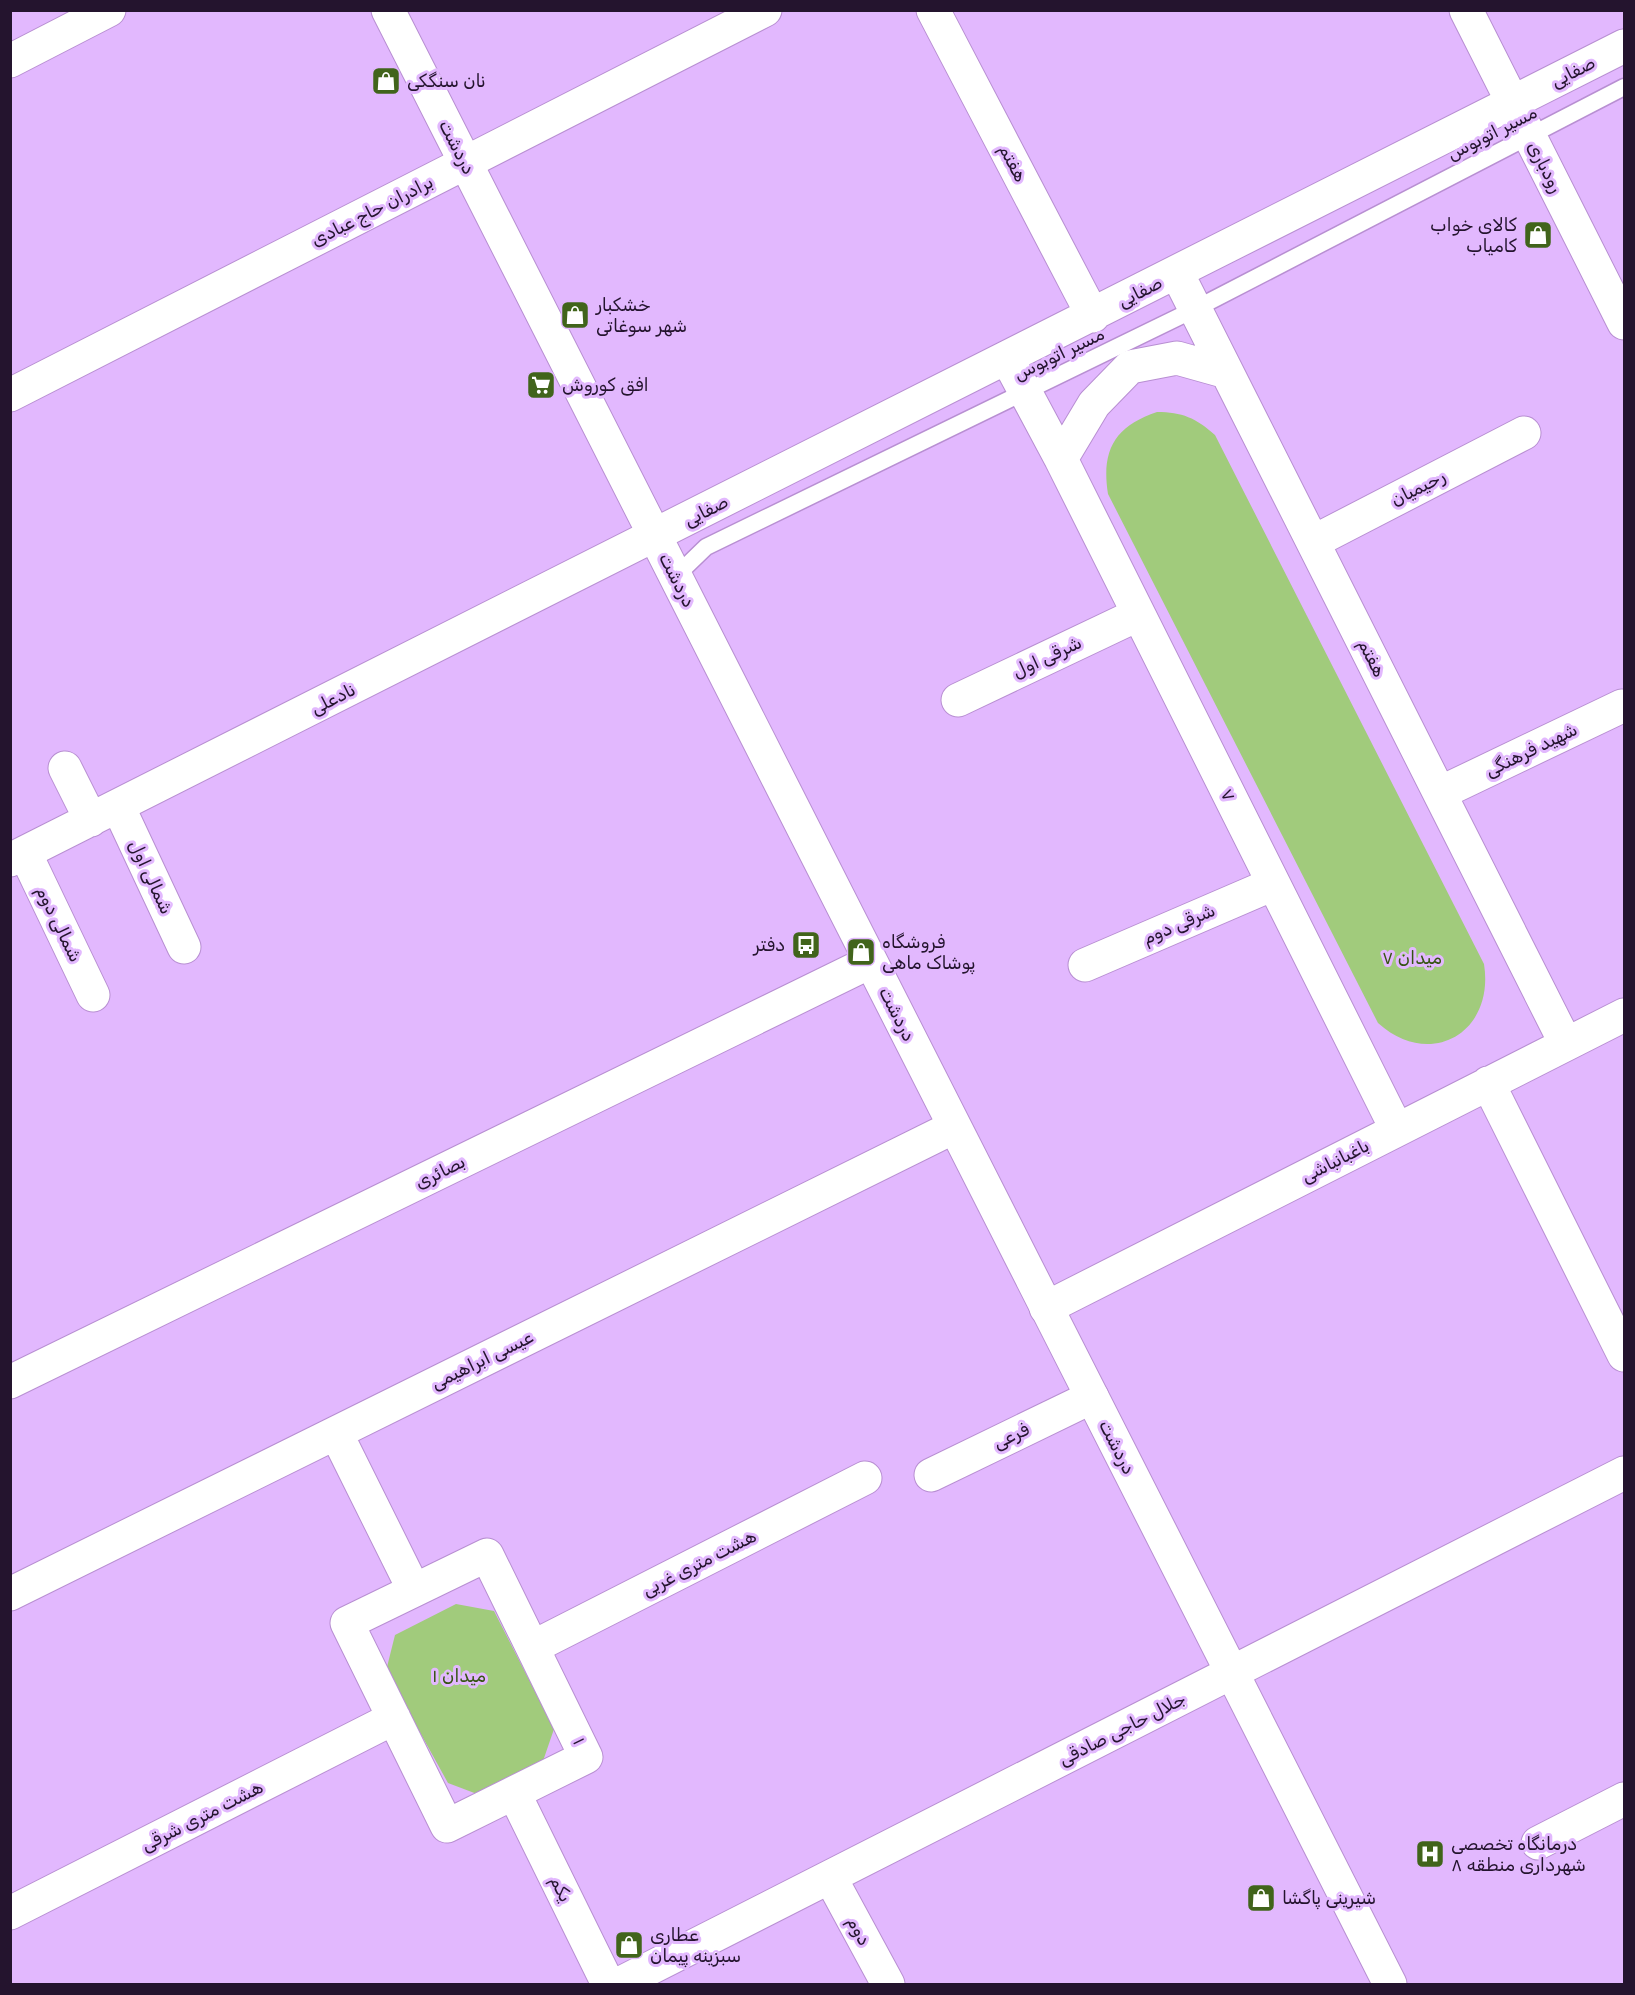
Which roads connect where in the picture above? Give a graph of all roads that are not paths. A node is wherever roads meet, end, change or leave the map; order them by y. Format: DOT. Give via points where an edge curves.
graph roads {
  1 [pos="109,10"];
  2 [pos="388,10"];
  3 [pos="765,10"];
  4 [pos="933,10"];
  5 [pos="1466,10"];
  6 [pos="1624,46"];
  7 [pos="10,61"];
  8 [pos="1624,87"];
  9 [pos="1513,103"];
  10 [pos="1529,135"];
  11 [pos="465,163"];
  12 [pos="1177,273"];
  13 [pos="1195,309"];
  14 [pos="1093,316"];
  15 [pos="1624,323"];
  16 [pos="1007,358"];
  17 [pos="1227,372"];
  18 [pos="1025,393"];
  19 [pos="10,395"];
  20 [pos="1524,433"];
  21 [pos="1061,459"];
  22 [pos="655,537"];
  23 [pos="1313,542"];
  24 [pos="675,577"];
  25 [pos="1137,615"];
  26 [pos="957,700"];
  27 [pos="1622,706"];
  28 [pos="65,768"];
  29 [pos="1440,794"];
  30 [pos="105,813"];
  31 [pos="18,857"];
  32 [pos="1273,884"];
  33 [pos="184,947"];
  34 [pos="870,962"];
  35 [pos="1085,965"];
  36 [pos="93,995"];
  37 [pos="1624,1015"];
  38 [pos="1566,1044"];
  39 [pos="1488,1083"];
  40 [pos="954,1127"];
  41 [pos="1397,1130"];
  42 [pos="1046,1308"];
  43 [pos="1624,1355"];
  44 [pos="10,1382"];
  45 [pos="1092,1397"];
  46 [pos="336,1433"];
  47 [pos="1624,1473"];
  48 [pos="931,1475"];
  49 [pos="865,1478"];
  50 [pos="414,1590"];
  51 [pos="10,1594"];
  52 [pos="533,1647"];
  53 [pos="1232,1673"];
  54 [pos="394,1718"];
  55 [pos="514,1793"];
  56 [pos="1624,1799"];
  57 [pos="1538,1843"];
  58 [pos="830,1877"];
  59 [pos="10,1913"];
  60 [pos="608,1984"];
  61 [pos="619,1984"];
  62 [pos="888,1984"];
  63 [pos="1389,1984"];
  1 -- 7 [label="street"];
  2 -- 11 [label="street, دردشت"];
  3 -- 11 [label="street, برادران حاج عبادی"];
  4 -- 14 [label="street, هفتم"];
  5 -- 9 [label="street, رودباری"];
  6 -- 9 [label="street, صفایی"];
  8 -- 10 [label="lane, مسیر اتوبوس"];
  9 -- 10 [label="street, رودباری"];
  9 -- 12 [label="street, صفایی"];
  10 -- 13 [label="lane, مسیر اتوبوس"];
  10 -- 15 [label="street, رودباری"];
  11 -- 19 [label="street, برادران حاج عبادی"];
  11 -- 22 [label="street, دردشت"];
  12 -- 13 [label="street, هفتم"];
  12 -- 14 [label="street, صفایی"];
  13 -- 17 [label="street, هفتم"];
  13 -- 18 [label="lane, مسیر اتوبوس"];
  14 -- 16 [label="street, صفایی"];
  16 -- 18 [label="street, ۷"];
  16 -- 22 [label="street, صفایی"];
  17 -- 21 [label="street" via="1177,358 1130,367 1094,404"];
  17 -- 23 [label="street, هفتم"];
  18 -- 21 [label="street, ۷"];
  18 -- 24 [label="lane, مسیر اتوبوس" via="706,547"];
  20 -- 23 [label="street, رحیمیان"];
  21 -- 25 [label="street, ۷"];
  22 -- 24 [label="street, دردشت"];
  22 -- 30 [label="street, نادعلی"];
  23 -- 29 [label="street, هفتم"];
  24 -- 34 [label="street, دردشت"];
  25 -- 26 [label="street, شرقی اول"];
  25 -- 32 [label="street, ۷"];
  27 -- 29 [label="street, شهید فرهنگی"];
  28 -- 30 [label="street, شمالی اول"];
  29 -- 38 [label="street, هفتم"];
  30 -- 31 [label="street, نادعلی"];
  30 -- 33 [label="street, شمالی اول"];
  31 -- 36 [label="street, شمالی دوم"];
  32 -- 35 [label="street, شرقی دوم"];
  32 -- 41 [label="street, ۷"];
  34 -- 40 [label="street, دردشت"];
  34 -- 44 [label="street, بصائری"];
  37 -- 38 [label="street, باغبانباشی"];
  38 -- 39 [label="street, باغبانباشی"];
  39 -- 41 [label="street, باغبانباشی"];
  39 -- 43 [label="street"];
  40 -- 42 [label="street, دردشت"];
  40 -- 46 [label="street, عیسی ابراهیمی"];
  41 -- 42 [label="street, باغبانباشی"];
  42 -- 45 [label="street, دردشت"];
  45 -- 48 [label="street, فرعی"];
  45 -- 53 [label="street, دردشت"];
  46 -- 50 [label="street"];
  46 -- 51 [label="street, عیسی ابراهیمی"];
  47 -- 53 [label="street, جلال حاجی صادقی"];
  49 -- 52 [label="street, هشت متری غربی"];
  50 -- 52 [label="street, ۱" via="488,1555"];
  50 -- 54 [label="street, ۱" via="347,1623"];
  52 -- 55 [label="street, ۱" via="586,1757"];
  53 -- 58 [label="street, جلال حاجی صادقی"];
  53 -- 63 [label="street, دردشت"];
  54 -- 55 [label="street, ۱" via="447,1826"];
  54 -- 59 [label="street, هشت متری شرقی"];
  55 -- 60 [label="street, یکم"];
  56 -- 57 [label="street"];
  58 -- 61 [label="street, جلال حاجی صادقی"];
  58 -- 62 [label="street, دوم"];
}
